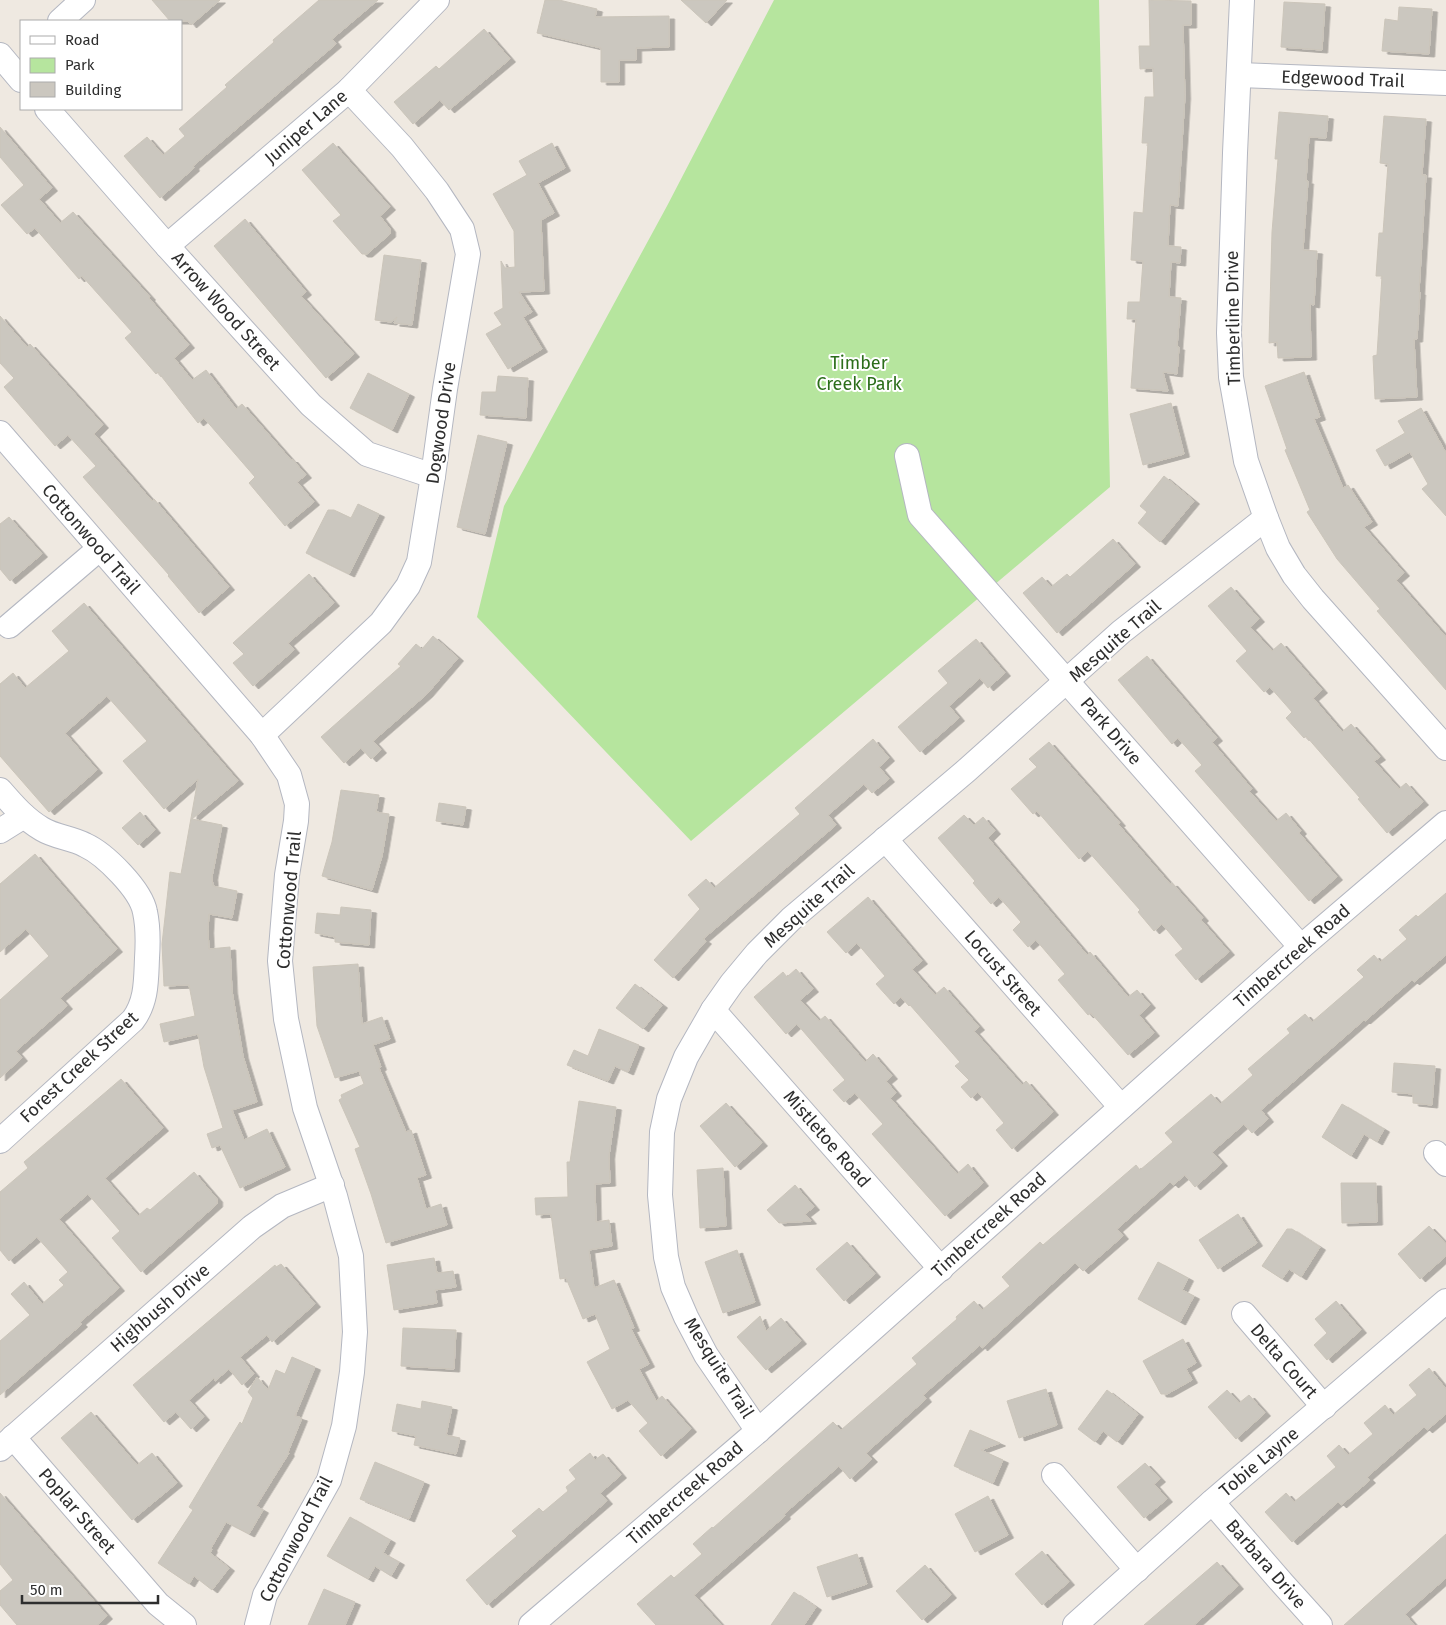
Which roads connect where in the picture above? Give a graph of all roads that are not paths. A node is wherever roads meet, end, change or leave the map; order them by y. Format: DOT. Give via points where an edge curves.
graph roads {
  1 [pos="83,0"];
  2 [pos="437,0"];
  3 [pos="1242,0"];
  4 [pos="61,20"];
  5 [pos="1239,75"];
  6 [pos="1446,83"];
  7 [pos="349,90"];
  8 [pos="48,110"];
  9 [pos="167,246"];
  10 [pos="0,433"];
  11 [pos="907,456"];
  12 [pos="433,476"];
  13 [pos="1266,518"];
  14 [pos="99,549"];
  15 [pos="10,626"];
  16 [pos="1067,682"];
  17 [pos="262,735"];
  18 [pos="1446,748"];
  19 [pos="0,790"];
  20 [pos="24,816"];
  21 [pos="1446,823"];
  22 [pos="0,830"];
  23 [pos="885,839"];
  24 [pos="1301,947"];
  25 [pos="713,1010"];
  26 [pos="1121,1107"];
  27 [pos="0,1141"];
  28 [pos="332,1185"];
  29 [pos="941,1269"];
  30 [pos="1446,1301"];
  31 [pos="1244,1314"];
  32 [pos="1324,1407"];
  33 [pos="758,1431"];
  34 [pos="7,1443"];
  35 [pos="1054,1475"];
  36 [pos="1212,1502"];
  37 [pos="1137,1570"];
  38 [pos="184,1625"];
  39 [pos="256,1625"];
  40 [pos="531,1625"];
  41 [pos="1075,1625"];
  42 [pos="1320,1625"];
  1 -- 4 [label="street"];
  2 -- 7 [label="street, Juniper Lane"];
  3 -- 5 [label="street, Timberline Drive"];
  5 -- 6 [label="street, Edgewood Trail"];
  5 -- 13 [label="street, Timberline Drive" via="1231,377 1246,460"];
  7 -- 9 [label="street, Juniper Lane"];
  7 -- 12 [label="street, Dogwood Drive" via="402,147 437,191 462,229 468,254 444,389"];
  8 -- 9 [label="street, Arrow Wood Street"];
  9 -- 12 [label="street, Arrow Wood Street" via="312,406 367,454"];
  10 -- 14 [label="street, Cottonwood Trail"];
  11 -- 16 [label="street, Park Drive" via="920,515"];
  12 -- 17 [label="street, Dogwood Drive" via="419,562 408,586 382,623"];
  13 -- 16 [label="street, Mesquite Trail" via="1121,632"];
  13 -- 18 [label="street, Timberline Drive" via="1278,548 1313,600"];
  14 -- 15 [label="street"];
  14 -- 17 [label="street, Cottonwood Trail"];
  16 -- 23 [label="street, Mesquite Trail"];
  16 -- 24 [label="street, Park Drive"];
  17 -- 28 [label="street, Cottonwood Trail" via="289,775 297,804 280,961 286,1018 305,1108"];
  19 -- 20 [label="street, Forest Creek Street"];
  20 -- 22 [label="street"];
  20 -- 27 [label="street, Forest Creek Street" via="44,830 86,845 111,863 138,896 145,911 148,945 145,992 141,1009 133,1020"];
  21 -- 24 [label="street, Timbercreek Road"];
  23 -- 25 [label="street, Mesquite Trail" via="791,919 757,953"];
  23 -- 26 [label="street, Locust Street"];
  24 -- 26 [label="street, Timbercreek Road"];
  25 -- 29 [label="street, Mistletoe Road"];
  25 -- 33 [label="street, Mesquite Trail" via="686,1057 669,1099 662,1132 660,1195 666,1257 673,1286 706,1355"];
  26 -- 29 [label="street, Timbercreek Road"];
  28 -- 34 [label="street, Highbush Drive" via="282,1206 252,1227"];
  28 -- 39 [label="street, Cottonwood Trail" via="351,1256 355,1332 344,1426 329,1480 266,1595"];
  29 -- 33 [label="street, Timbercreek Road"];
  30 -- 32 [label="street, Tobie Layne"];
  31 -- 32 [label="street, Delta Court"];
  32 -- 36 [label="street, Tobie Layne"];
  33 -- 40 [label="street, Timbercreek Road"];
  34 -- 38 [label="street, Poplar Street" via="158,1604"];
  35 -- 37 [label="street"];
  36 -- 37 [label="street, Tobie Layne"];
  36 -- 42 [label="street, Barbara Drive"];
  37 -- 41 [label="street, Tobie Layne"];
}
